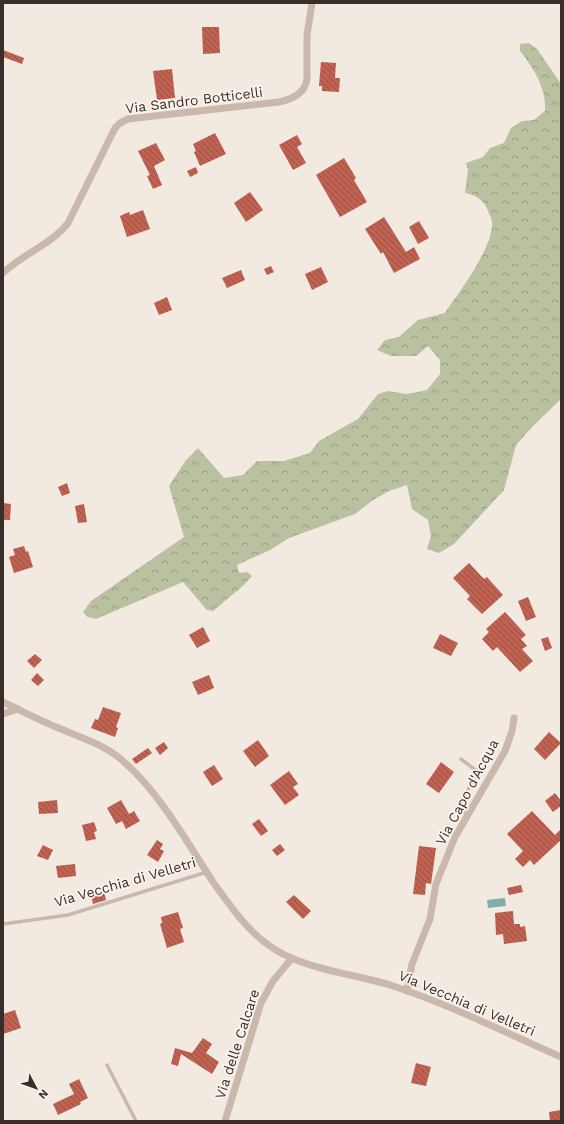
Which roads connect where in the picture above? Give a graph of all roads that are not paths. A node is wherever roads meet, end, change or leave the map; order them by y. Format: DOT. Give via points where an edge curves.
graph roads {
  1 [pos="312,3"];
  2 [pos="3,273"];
  3 [pos="3,702"];
  4 [pos="18,709"];
  5 [pos="3,714"];
  6 [pos="514,718"];
  7 [pos="461,759"];
  8 [pos="468,815"];
  9 [pos="207,872"];
  10 [pos="3,924"];
  11 [pos="292,958"];
  12 [pos="407,991"];
  13 [pos="561,1057"];
  14 [pos="107,1065"];
  15 [pos="136,1121"];
  16 [pos="225,1121"];
  1 -- 2 [label="street, Via Sandro Botticelli" via="307,35 307,79 306,86 300,94 279,102 128,119 121,122 115,128 68,223 56,235"];
  3 -- 4 [label="street, Via Vecchia di Velletri"];
  4 -- 5 [label="street"];
  4 -- 9 [label="street, Via Vecchia di Velletri" via="119,757 154,794"];
  6 -- 8 [label="street, Via Capo d'Acqua" via="510,738 500,760"];
  7 -- 8 [label="lane" via="478,772 458,808"];
  8 -- 12 [label="street, Via Capo d'Acqua" via="455,837 436,884 430,919 412,964"];
  9 -- 10 [label="lane, Via Vecchia di Velletri" via="68,915"];
  9 -- 11 [label="street, Via Vecchia di Velletri" via="251,931 269,946"];
  11 -- 12 [label="street, Via Vecchia di Velletri"];
  11 -- 16 [label="street, Via delle Calcare" via="273,981 261,1003"];
  12 -- 13 [label="street, Via Vecchia di Velletri"];
  14 -- 15 [label="lane"];
}
